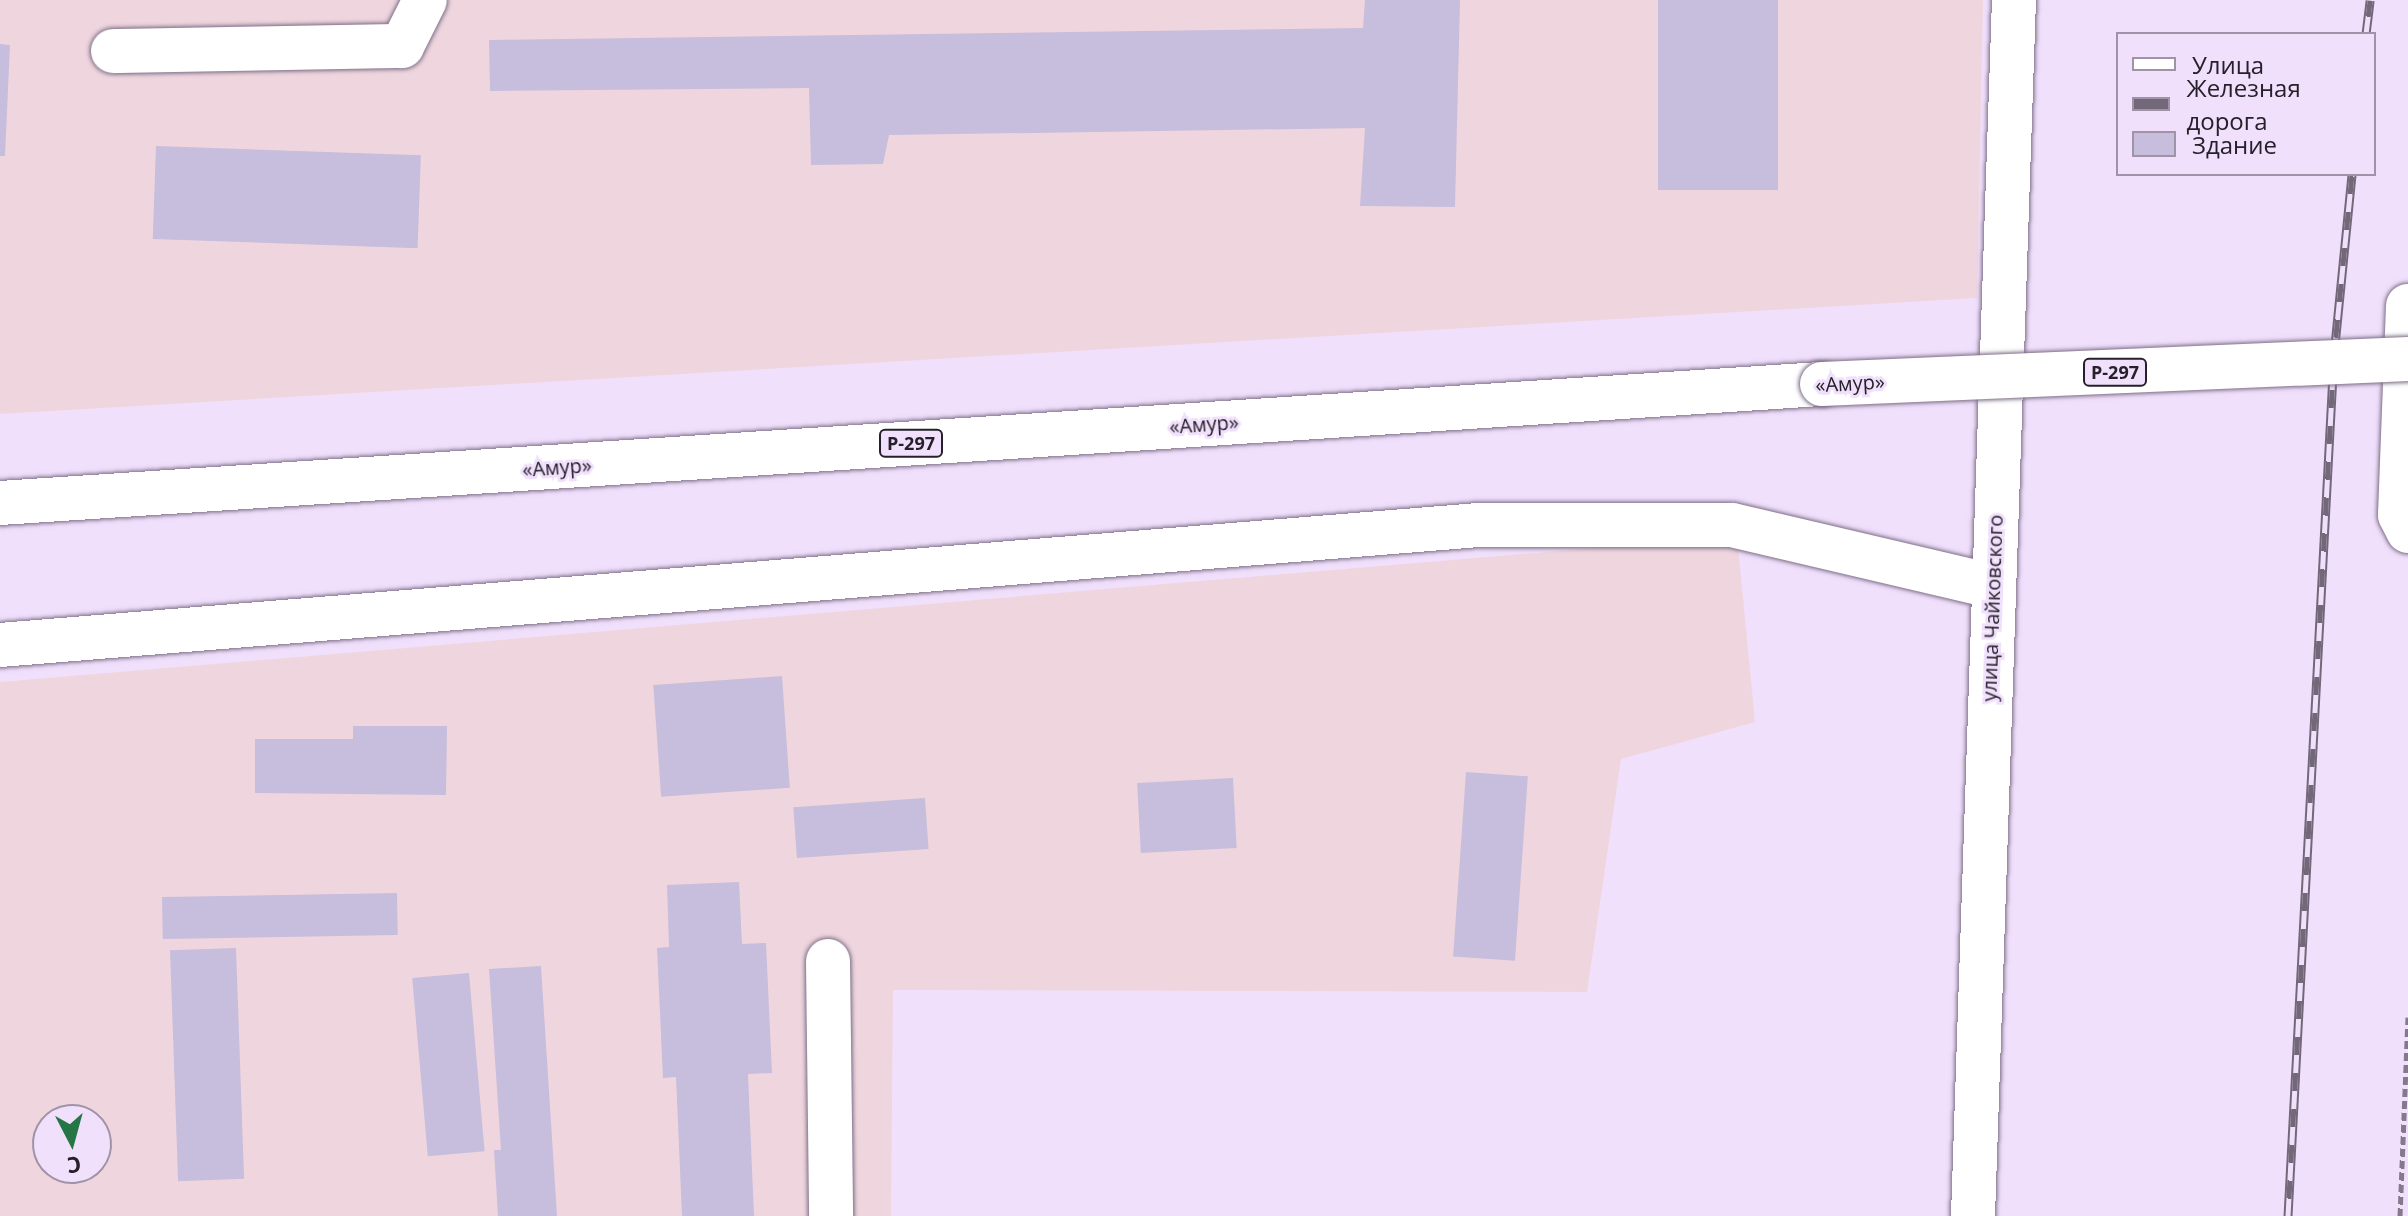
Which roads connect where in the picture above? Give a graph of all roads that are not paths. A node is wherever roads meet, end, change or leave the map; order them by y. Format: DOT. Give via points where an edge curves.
graph roads {
  1 [pos="425,0"];
  2 [pos="2014,0"];
  3 [pos="113,51"];
  4 [pos="2408,306"];
  5 [pos="2408,359"];
  6 [pos="0,503"];
  7 [pos="2408,531"];
  8 [pos="1993,586"];
  9 [pos="0,645"];
  10 [pos="828,961"];
  11 [pos="831,1216"];
  12 [pos="1973,1216"];
  1 -- 3 [label="main road" via="402,46"];
  2 -- 8 [label="main road, улица Чайковского"];
  4 -- 7 [label="main road" via="2400,515"];
  5 -- 6 [label="main road, «Амур» / Р-297, bridge" via="1822,384"];
  8 -- 9 [label="main road" via="1732,525 1478,525"];
  8 -- 12 [label="main road, улица Чайковского"];
  10 -- 11 [label="main road"];
}
